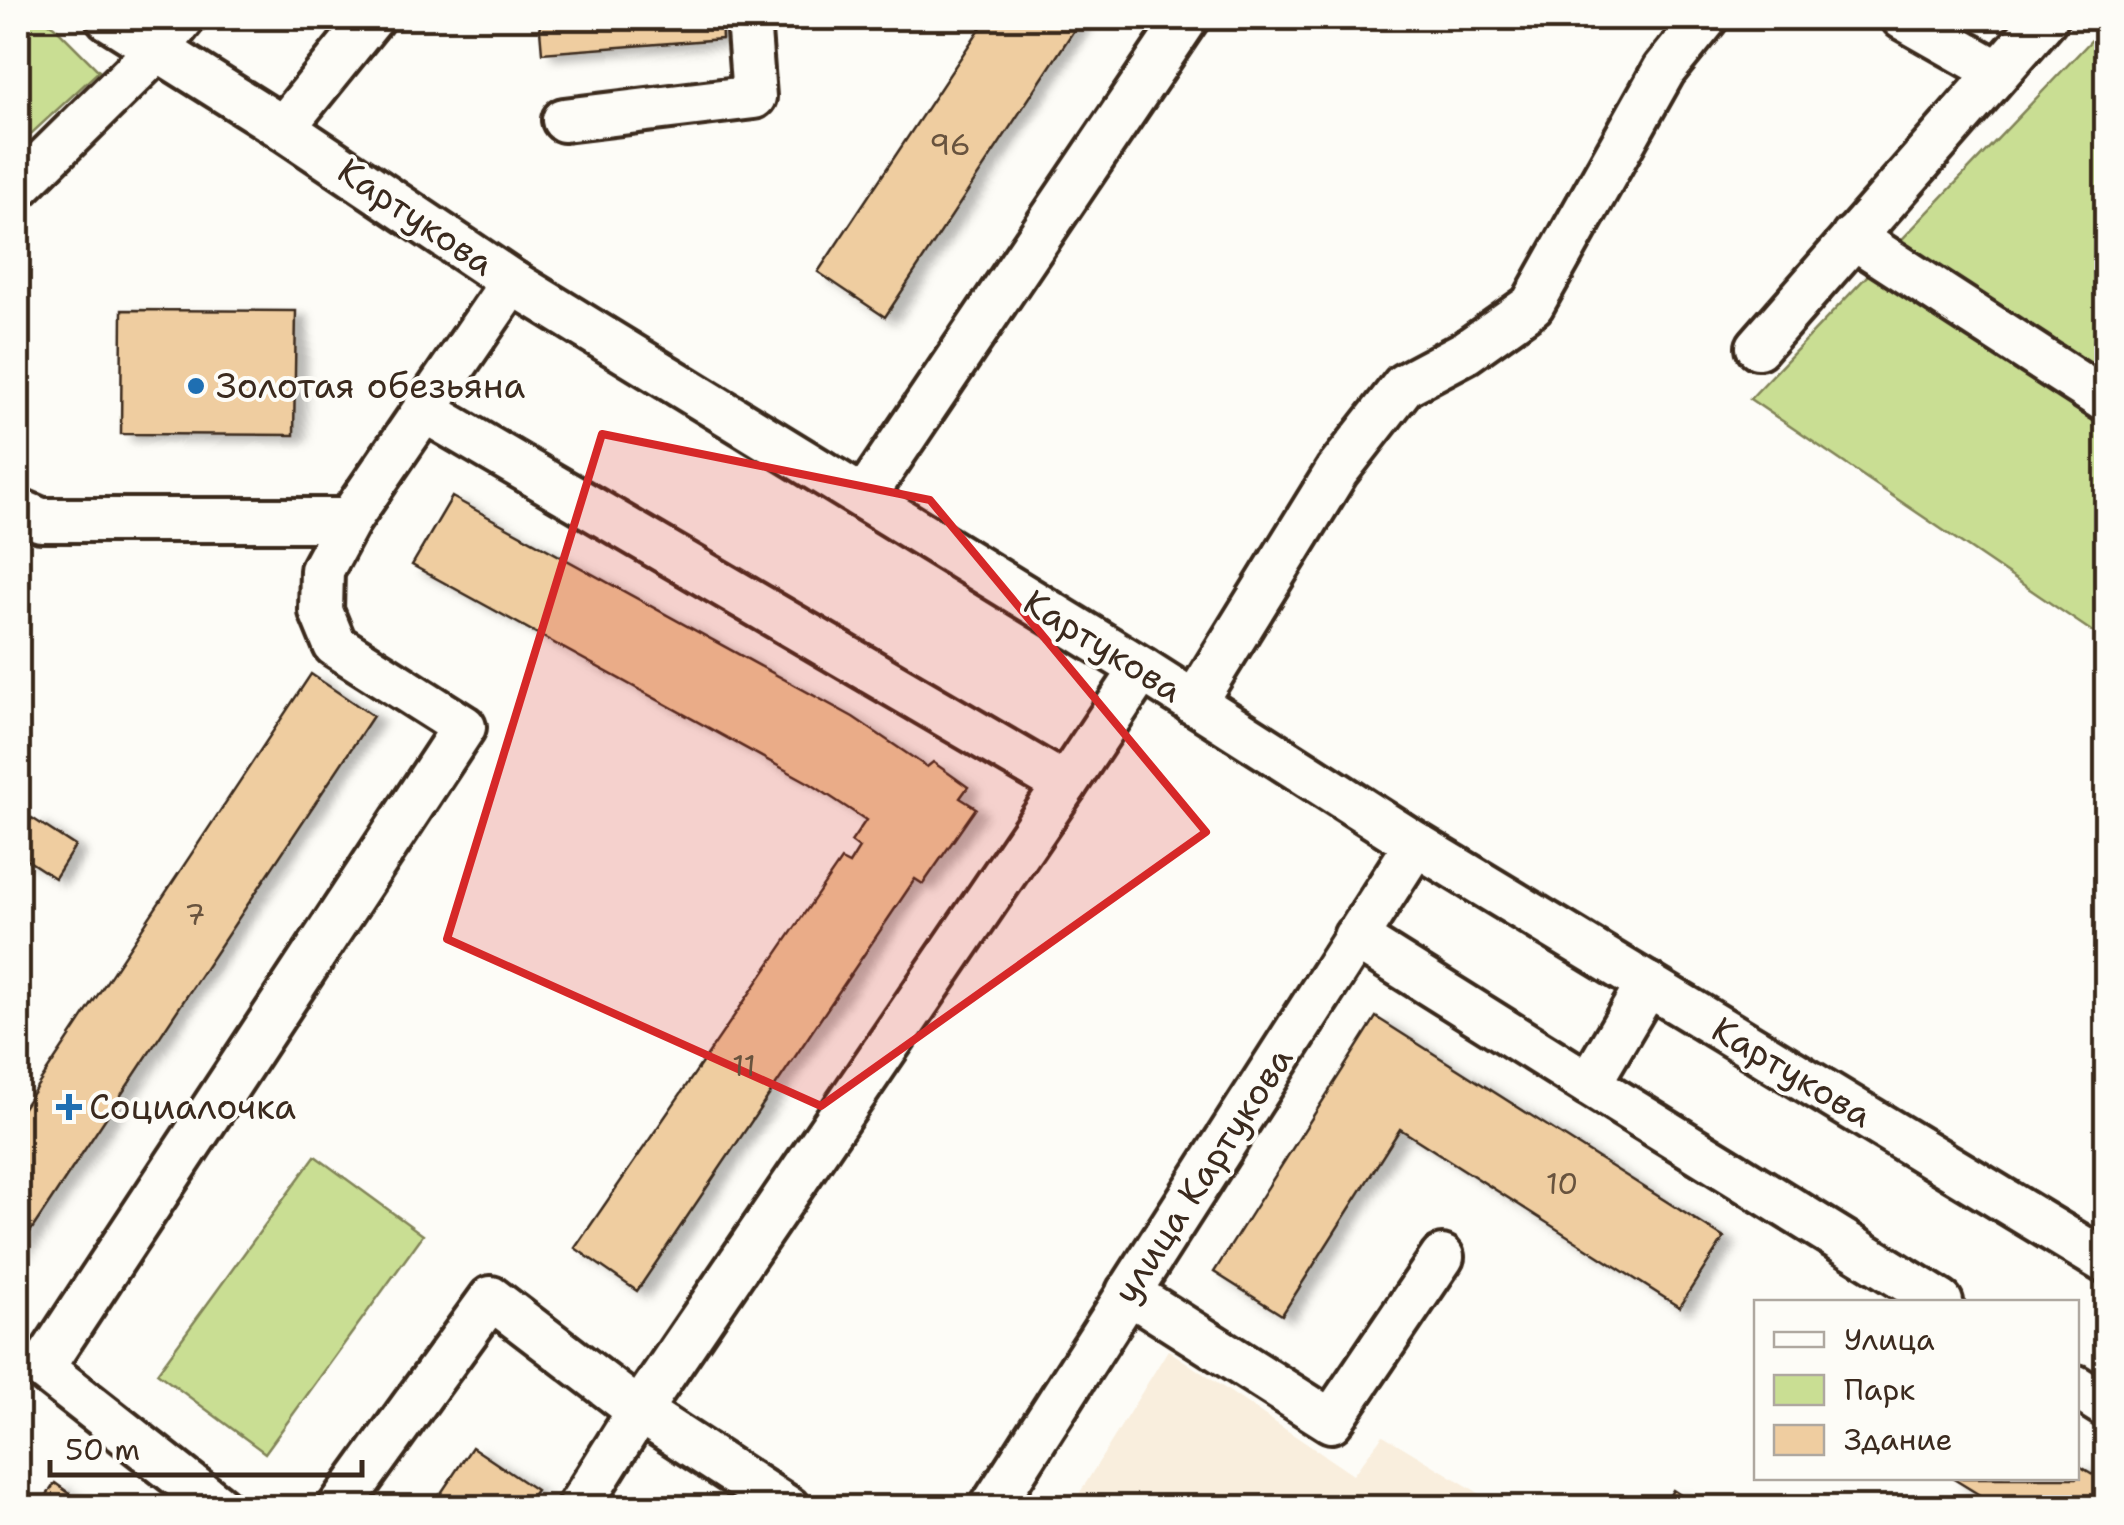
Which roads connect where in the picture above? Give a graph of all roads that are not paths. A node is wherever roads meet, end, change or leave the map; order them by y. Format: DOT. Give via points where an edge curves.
graph roads {
  1 [pos="108,18"];
  2 [pos="372,18"];
  3 [pos="748,18"];
  4 [pos="1187,18"];
  5 [pos="1706,18"];
  6 [pos="1903,18"];
  7 [pos="2046,18"];
  8 [pos="171,33"];
  9 [pos="1998,72"];
  10 [pos="564,120"];
  11 [pos="283,128"];
  12 [pos="18,187"];
  13 [pos="1853,238"];
  14 [pos="512,282"];
  15 [pos="1758,347"];
  16 [pos="2106,401"];
  17 [pos="424,412"];
  18 [pos="864,497"];
  19 [pos="18,510"];
  20 [pos="349,520"];
  21 [pos="1142,669"];
  22 [pos="1194,702"];
  23 [pos="1065,786"];
  24 [pos="1416,844"];
  25 [pos="1355,937"];
  26 [pos="1648,984"];
  27 [pos="1589,1084"];
  28 [pos="1442,1257"];
  29 [pos="2106,1262"];
  30 [pos="1128,1292"];
  31 [pos="1938,1300"];
  32 [pos="2079,1389"];
  33 [pos="2106,1406"];
  34 [pos="639,1411"];
  35 [pos="220,1508"];
  36 [pos="339,1508"];
  37 [pos="578,1508"];
  38 [pos="788,1508"];
  39 [pos="990,1508"];
  1 -- 8 [label="street, Картукова"];
  2 -- 11 [label="street"];
  3 -- 10 [label="street" via="754,97"];
  4 -- 18 [label="street"];
  5 -- 22 [label="street" via="1664,70 1532,305 1404,386 1337,471"];
  6 -- 9 [label="street"];
  7 -- 9 [label="street"];
  8 -- 11 [label="street, Картукова"];
  8 -- 12 [label="street"];
  9 -- 13 [label="street"];
  11 -- 14 [label="street, Картукова"];
  13 -- 15 [label="street"];
  13 -- 16 [label="street"];
  14 -- 17 [label="street"];
  14 -- 18 [label="street, Картукова"];
  17 -- 20 [label="street"];
  17 -- 23 [label="street"];
  18 -- 21 [label="street, Картукова"];
  19 -- 20 [label="street" via="42,520"];
  20 -- 35 [label="street" via="322,570 321,611 335,645 464,727 42,1368"];
  21 -- 22 [label="street, Картукова"];
  21 -- 23 [label="street"];
  22 -- 24 [label="street, Картукова"];
  23 -- 34 [label="street"];
  24 -- 25 [label="street, улица Картукова"];
  24 -- 26 [label="street, Картукова"];
  25 -- 27 [label="street"];
  25 -- 30 [label="street, улица Картукова"];
  26 -- 27 [label="street"];
  26 -- 29 [label="street, Картукова"];
  27 -- 31 [label="street"];
  28 -- 30 [label="street" via="1331,1421"];
  30 -- 39 [label="street, улица Картукова"];
  32 -- 33 [label="street"];
  34 -- 36 [label="street" via="491,1298"];
  34 -- 37 [label="street"];
  34 -- 38 [label="street"];
}
